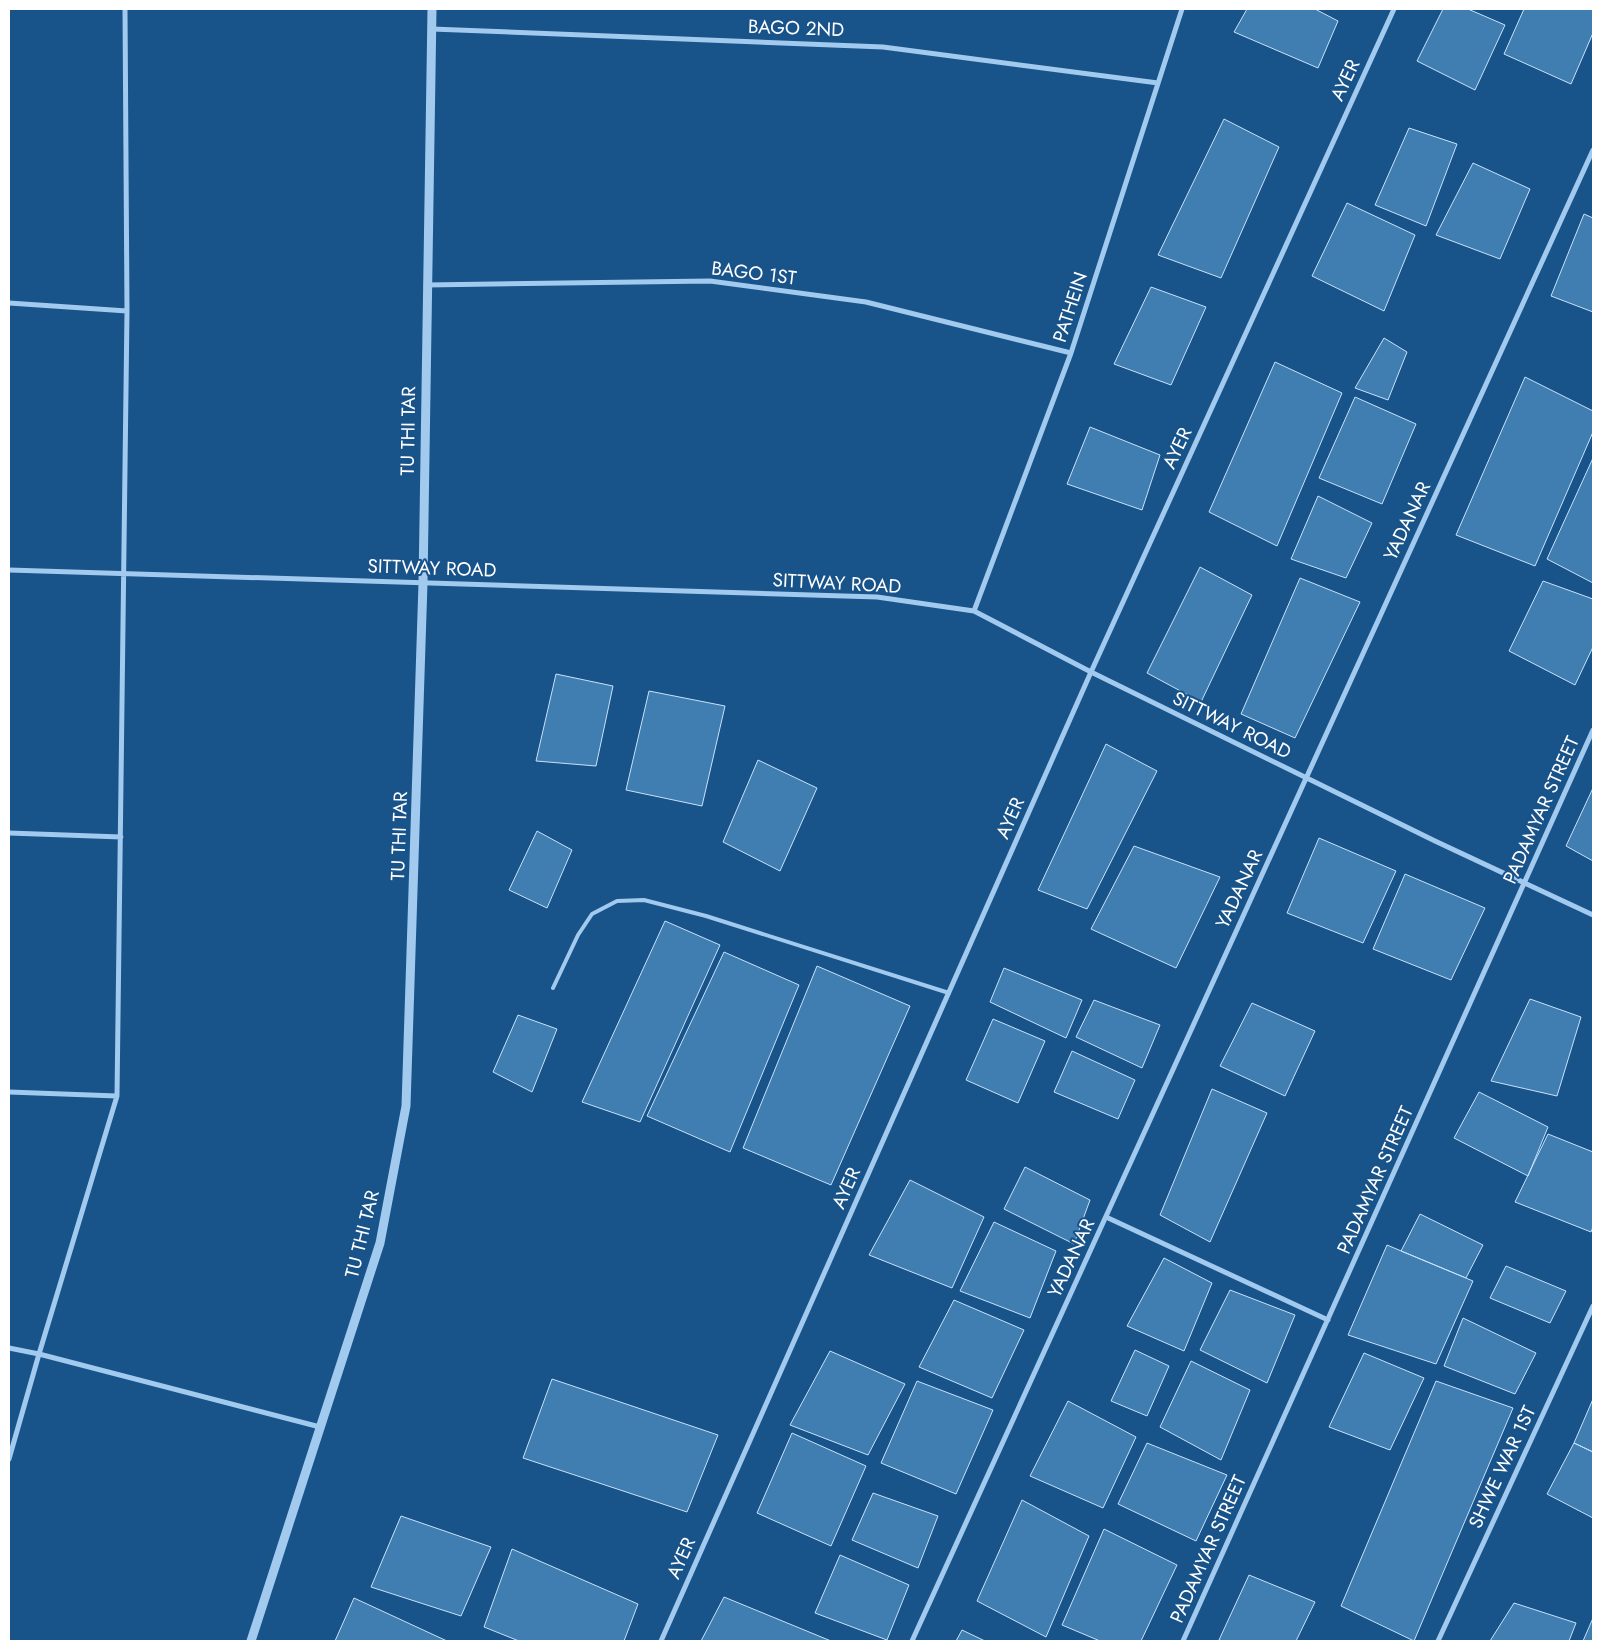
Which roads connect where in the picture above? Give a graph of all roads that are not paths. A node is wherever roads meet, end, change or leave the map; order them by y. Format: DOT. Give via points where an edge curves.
graph roads {
  1 [pos="125,9"];
  2 [pos="432,9"];
  3 [pos="1182,9"];
  4 [pos="1394,9"];
  5 [pos="432,29"];
  6 [pos="1158,83"];
  7 [pos="1593,150"];
  8 [pos="426,285"];
  9 [pos="9,303"];
  10 [pos="127,311"];
  11 [pos="1071,353"];
  12 [pos="9,570"];
  13 [pos="123,572"];
  14 [pos="423,583"];
  15 [pos="974,610"];
  16 [pos="1092,672"];
  17 [pos="1593,730"];
  18 [pos="1307,778"];
  19 [pos="9,833"];
  20 [pos="121,837"];
  21 [pos="1524,883"];
  22 [pos="1593,916"];
  23 [pos="553,988"];
  24 [pos="949,993"];
  25 [pos="9,1092"];
  26 [pos="117,1096"];
  27 [pos="1106,1217"];
  28 [pos="1593,1306"];
  29 [pos="1328,1320"];
  30 [pos="9,1348"];
  31 [pos="39,1354"];
  32 [pos="320,1427"];
  33 [pos="9,1459"];
  34 [pos="251,1641"];
  35 [pos="660,1641"];
  36 [pos="912,1641"];
  37 [pos="1183,1641"];
  38 [pos="1438,1641"];
  1 -- 10 [label="street"];
  2 -- 5 [label="street, TU THI TAR"];
  3 -- 6 [label="street, PATHEIN"];
  4 -- 16 [label="street, AYER"];
  5 -- 6 [label="street, BAGO 2ND" via="883,47"];
  5 -- 8 [label="street, TU THI TAR"];
  6 -- 11 [label="street, PATHEIN"];
  7 -- 18 [label="street, YADANAR"];
  8 -- 11 [label="street, BAGO 1ST" via="710,281 866,302"];
  8 -- 14 [label="street, TU THI TAR"];
  9 -- 10 [label="street"];
  10 -- 13 [label="street"];
  11 -- 15 [label="street, PATHEIN"];
  12 -- 13 [label="street, SITTWAY ROAD"];
  13 -- 14 [label="street, SITTWAY ROAD"];
  13 -- 20 [label="street"];
  14 -- 15 [label="street, SITTWAY ROAD" via="877,597"];
  14 -- 32 [label="street, TU THI TAR" via="406,1106 380,1243"];
  15 -- 16 [label="street, SITTWAY ROAD"];
  16 -- 18 [label="street, SITTWAY ROAD"];
  16 -- 24 [label="street, AYER"];
  17 -- 21 [label="street, PADAMYAR STREET"];
  18 -- 21 [label="street, SITTWAY ROAD"];
  18 -- 27 [label="street, YADANAR"];
  19 -- 20 [label="street"];
  20 -- 26 [label="street"];
  21 -- 22 [label="street, SITTWAY ROAD"];
  21 -- 29 [label="street, PADAMYAR STREET"];
  23 -- 24 [label="lane" via="578,935 592,914 617,901 644,900 706,916"];
  24 -- 35 [label="street, AYER"];
  25 -- 26 [label="street"];
  26 -- 31 [label="street"];
  27 -- 29 [label="street"];
  27 -- 36 [label="street, YADANAR"];
  28 -- 38 [label="street, SHWE WAR 1ST"];
  29 -- 37 [label="street, PADAMYAR STREET"];
  30 -- 31 [label="street"];
  31 -- 32 [label="street"];
  31 -- 33 [label="street"];
  32 -- 34 [label="street, TU THI TAR"];
}
